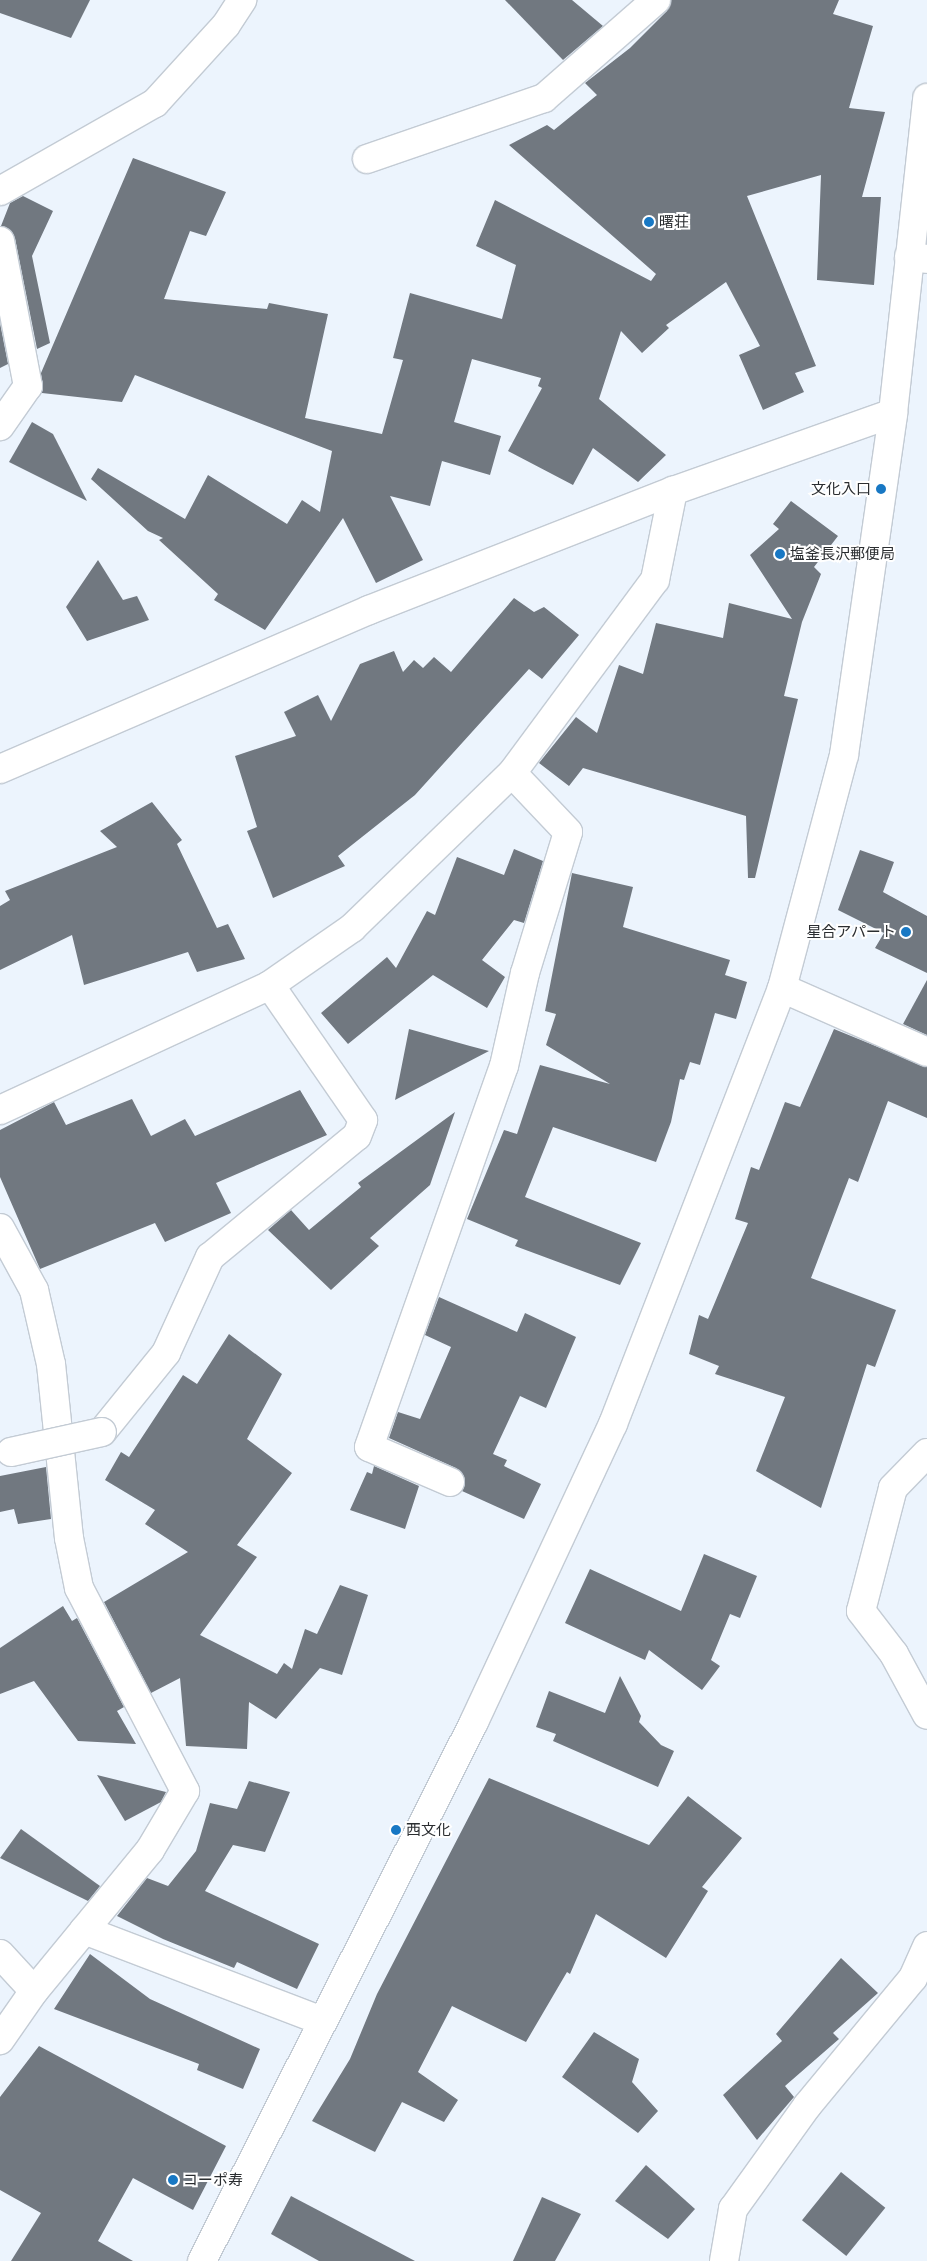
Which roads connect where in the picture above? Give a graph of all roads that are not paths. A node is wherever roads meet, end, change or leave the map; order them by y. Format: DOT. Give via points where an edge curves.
graph roads {
  1 [pos="242,0"];
  2 [pos="656,0"];
  3 [pos="927,98"];
  4 [pos="367,159"];
  5 [pos="0,191"];
  6 [pos="0,241"];
  7 [pos="918,258"];
  8 [pos="893,412"];
  9 [pos="0,426"];
  10 [pos="673,491"];
  11 [pos="0,769"];
  12 [pos="512,773"];
  13 [pos="270,985"];
  14 [pos="782,988"];
  15 [pos="927,1052"];
  16 [pos="0,1110"];
  17 [pos="0,1228"];
  18 [pos="6,1451"];
  19 [pos="927,1453"];
  20 [pos="450,1482"];
  21 [pos="927,1715"];
  22 [pos="84,1930"];
  23 [pos="927,1946"];
  24 [pos="0,1954"];
  25 [pos="34,1991"];
  26 [pos="322,2021"];
  27 [pos="0,2040"];
  28 [pos="202,2261"];
  29 [pos="724,2261"];
  1 -- 5 [label="street" via="226,25 155,104"];
  2 -- 4 [label="street" via="544,98"];
  3 -- 7 [label="street"];
  6 -- 9 [label="street" via="28,386"];
  7 -- 8 [label="street"];
  8 -- 10 [label="street"];
  8 -- 14 [label="street" via="844,756"];
  10 -- 11 [label="street" via="369,610"];
  10 -- 12 [label="street" via="655,580"];
  12 -- 13 [label="street" via="352,928"];
  12 -- 20 [label="street" via="568,832 525,973 504,1066 369,1447"];
  13 -- 16 [label="street"];
  13 -- 18 [label="street, bridge" via="363,1120 357,1136 210,1257 166,1353 102,1432"];
  14 -- 15 [label="street"];
  14 -- 26 [label="street" via="613,1424 474,1722"];
  17 -- 22 [label="street" via="34,1290 50,1364 69,1538 79,1588 185,1791 150,1850"];
  19 -- 21 [label="street" via="893,1488 861,1611 894,1654"];
  22 -- 25 [label="street"];
  22 -- 26 [label="street"];
  23 -- 29 [label="street" via="913,1978 808,2106 733,2209"];
  24 -- 25 [label="street"];
  25 -- 27 [label="street"];
  26 -- 28 [label="street"];
}
